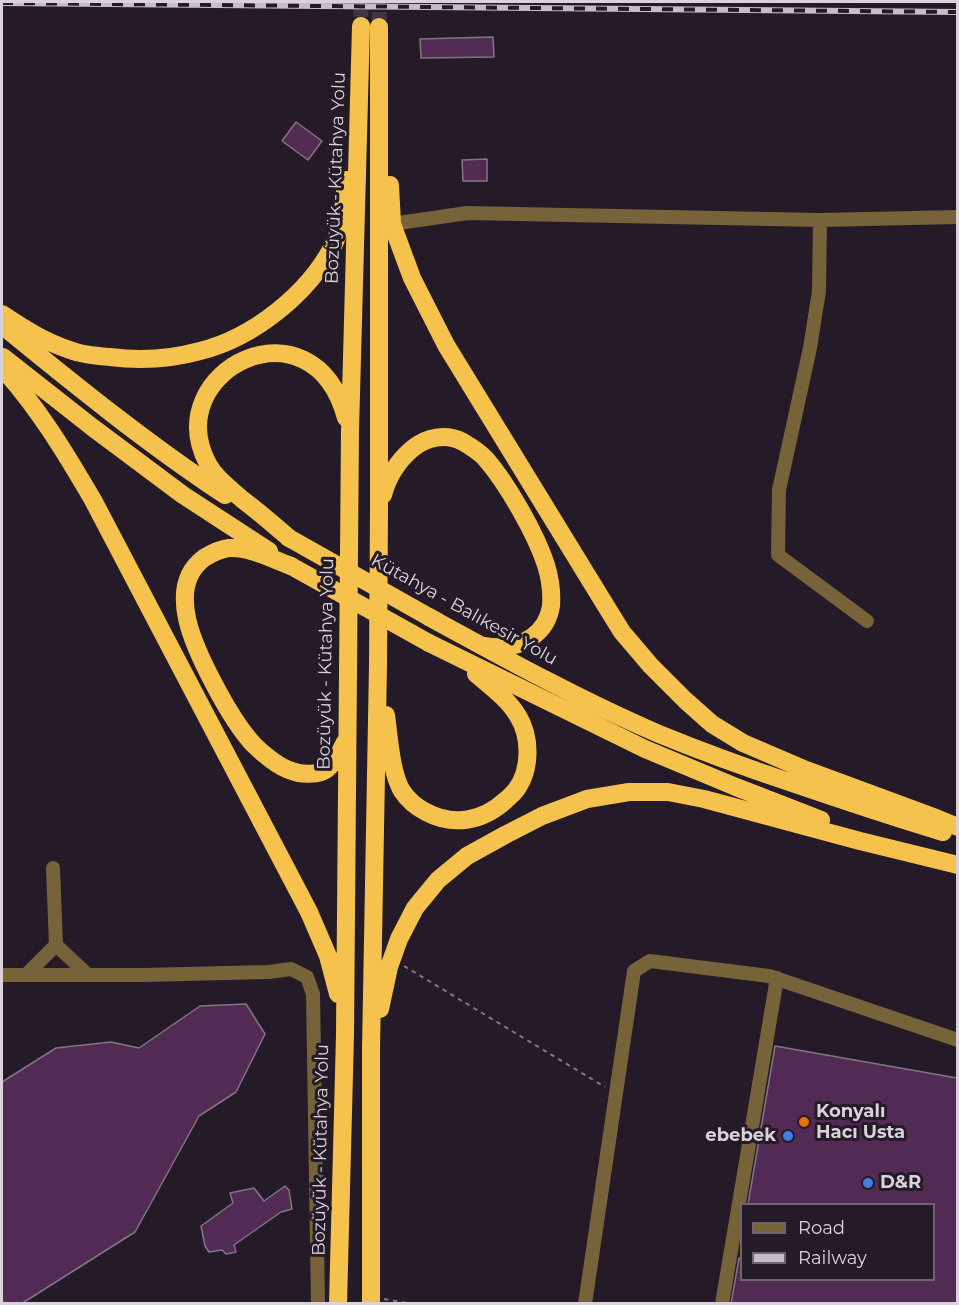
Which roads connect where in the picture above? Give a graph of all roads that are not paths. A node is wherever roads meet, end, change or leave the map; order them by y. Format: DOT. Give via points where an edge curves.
graph roads {
  1 [pos="370,27"];
  2 [pos="957,217"];
  3 [pos="820,220"];
  4 [pos="392,224"];
  5 [pos="2,314"];
  6 [pos="2,325"];
  7 [pos="2,356"];
  8 [pos="2,368"];
  9 [pos="350,431"];
  10 [pos="379,511"];
  11 [pos="289,538"];
  12 [pos="291,566"];
  13 [pos="867,621"];
  14 [pos="429,643"];
  15 [pos="479,644"];
  16 [pos="378,665"];
  17 [pos="346,738"];
  18 [pos="957,827"];
  19 [pos="957,837"];
  20 [pos="957,864"];
  21 [pos="53,868"];
  22 [pos="56,945"];
  23 [pos="2,975"];
  24 [pos="26,975"];
  25 [pos="88,975"];
  26 [pos="777,978"];
  27 [pos="345,1035"];
  28 [pos="957,1040"];
  29 [pos="371,1048"];
  30 [pos="371,1300"];
  31 [pos="318,1304"];
  32 [pos="338,1304"];
  33 [pos="585,1304"];
  34 [pos="722,1304"];
  1 -- 4 [label="highway"];
  1 -- 5 [label="highway" via="342,222 321,265 267,319 202,351 174,357 122,359 71,351"];
  1 -- 9 [label="highway, Bozüyük - Kütahya Yolu"];
  1 -- 10 [label="highway"];
  2 -- 3 [label="street"];
  3 -- 4 [label="street" via="467,213"];
  3 -- 13 [label="street" via="819,291 779,490 778,555"];
  4 -- 18 [label="highway" via="412,278 446,345 622,632 651,666 712,724 743,743"];
  6 -- 11 [label="highway, Kütahya - Balıkesir Yolu" via="147,440"];
  7 -- 12 [label="highway" via="183,495"];
  8 -- 27 [label="highway" via="66,454 93,500 309,912 328,956"];
  9 -- 11 [label="highway" via="342,401 332,384 307,361 289,354 269,352 249,357 217,379 205,396 198,432 209,467"];
  9 -- 17 [label="highway, Bozüyük - Kütahya Yolu"];
  10 -- 15 [label="highway" via="386,483 404,456 420,442 439,436 461,441 484,457 503,482 546,566 550,607 546,622 527,641 498,648"];
  10 -- 16 [label="highway"];
  11 -- 15 [label="highway, Kütahya - Balıkesir Yolu, bridge"];
  12 -- 14 [label="highway, bridge"];
  12 -- 17 [label="highway" via="250,551 229,548 213,552 197,564 189,578 185,597 192,637 239,726 271,760 292,772 312,774 326,770 338,757"];
  14 -- 16 [label="highway" via="498,693 519,717 524,731 528,749 525,772 516,790 479,818 437,818 415,806 402,790 395,776"];
  14 -- 20 [label="highway" via="634,744 736,788 831,824"];
  15 -- 19 [label="highway, Kütahya - Balıkesir Yolu" via="660,734"];
  16 -- 29 [label="highway"];
  17 -- 27 [label="highway, Bozüyük - Kütahya Yolu"];
  20 -- 29 [label="highway" via="668,792 629,792 587,799 505,834 467,856 438,880 399,939"];
  21 -- 22 [label="street"];
  22 -- 24 [label="street"];
  22 -- 25 [label="street"];
  23 -- 24 [label="street"];
  24 -- 25 [label="street"];
  25 -- 31 [label="street" via="291,969 307,977 313,994"];
  26 -- 28 [label="street"];
  26 -- 33 [label="street" via="650,961 634,971"];
  26 -- 34 [label="street"];
  27 -- 32 [label="highway, Bozüyük - Kütahya Yolu"];
  29 -- 30 [label="highway"];
}
